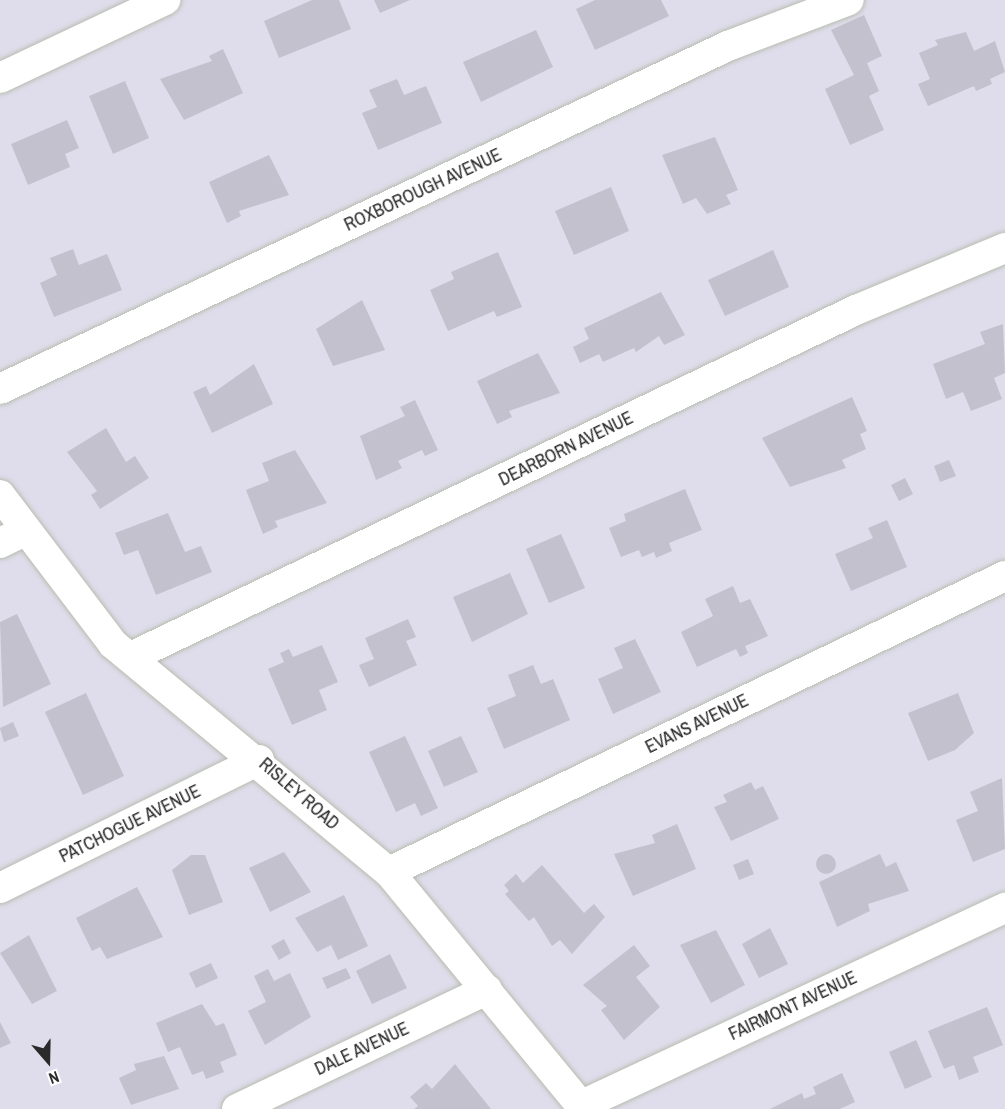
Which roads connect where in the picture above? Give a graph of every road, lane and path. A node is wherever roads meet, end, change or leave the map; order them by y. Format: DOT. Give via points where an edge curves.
graph roads {
  1 [pos="165,0"];
  2 [pos="849,0"];
  3 [pos="0,78"];
  4 [pos="1005,248"];
  5 [pos="0,389"];
  6 [pos="0,495"];
  7 [pos="13,537"];
  8 [pos="1005,576"];
  9 [pos="131,657"];
  10 [pos="259,760"];
  11 [pos="388,872"];
  12 [pos="0,888"];
  13 [pos="1005,908"];
  14 [pos="487,990"];
  15 [pos="583,1107"];
  16 [pos="237,1109"];
  1 -- 3 [label="street"];
  2 -- 5 [label="street, ROXBOROUGH AVENUE" via="728,46"];
  4 -- 9 [label="street, DEARBORN AVENUE" via="845,315"];
  6 -- 7 [label="street, RISLEY ROAD"];
  7 -- 9 [label="street, RISLEY ROAD" via="113,644"];
  8 -- 11 [label="street, EVANS AVENUE"];
  9 -- 10 [label="street, RISLEY ROAD"];
  10 -- 11 [label="street, RISLEY ROAD"];
  10 -- 12 [label="street, PATCHOGUE AVENUE"];
  11 -- 14 [label="street, RISLEY ROAD"];
  13 -- 15 [label="street, FAIRMONT AVENUE"];
  14 -- 15 [label="street, RISLEY ROAD"];
  14 -- 16 [label="street, DALE AVENUE"];
}
